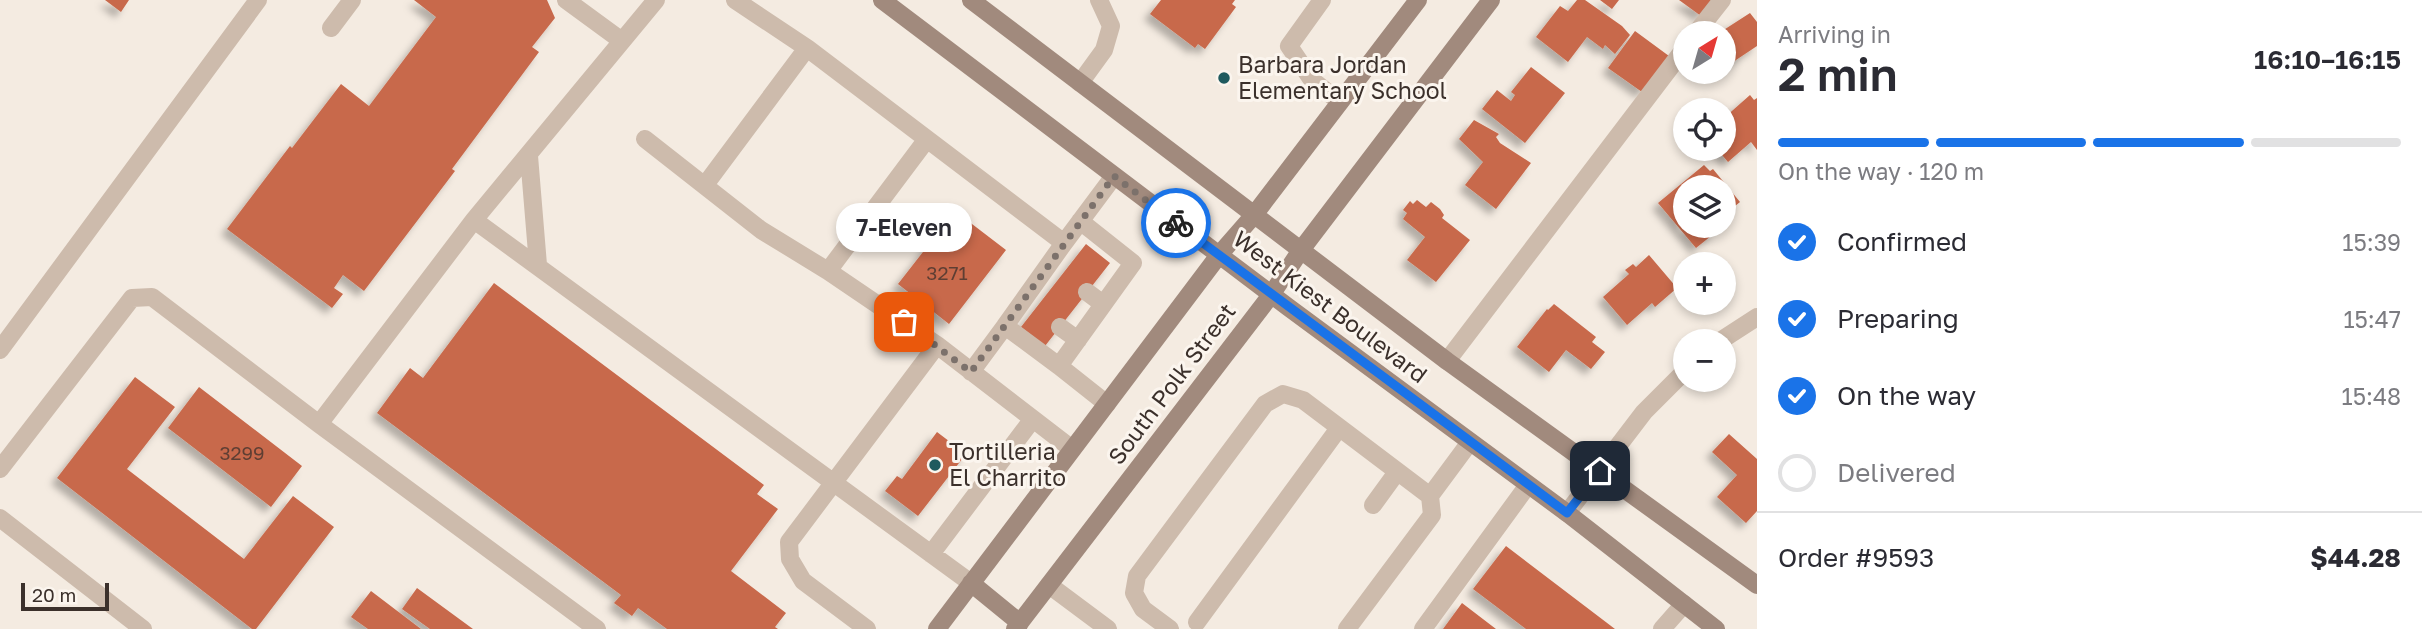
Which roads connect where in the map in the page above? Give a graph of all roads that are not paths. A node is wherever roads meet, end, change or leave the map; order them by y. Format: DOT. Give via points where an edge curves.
graph roads {
  1 [pos="258,0"];
  2 [pos="352,0"];
  3 [pos="566,0"];
  4 [pos="656,0"];
  5 [pos="735,0"];
  6 [pos="882,0"];
  7 [pos="971,0"];
  8 [pos="1099,0"];
  9 [pos="1322,0"];
  10 [pos="1418,0"];
  11 [pos="1491,0"];
  12 [pos="1721,0"];
  13 [pos="1705,21"];
  14 [pos="331,28"];
  15 [pos="622,41"];
  16 [pos="807,48"];
  17 [pos="1673,64"];
  18 [pos="1080,83"];
  19 [pos="1340,102"];
  20 [pos="645,139"];
  21 [pos="927,139"];
  22 [pos="529,156"];
  23 [pos="1114,176"];
  24 [pos="705,185"];
  25 [pos="1254,215"];
  26 [pos="474,220"];
  27 [pos="1080,222"];
  28 [pos="1064,243"];
  29 [pos="1301,250"];
  30 [pos="1219,255"];
  31 [pos="538,265"];
  32 [pos="828,271"];
  33 [pos="1087,292"];
  34 [pos="1271,295"];
  35 [pos="1103,304"];
  36 [pos="1757,317"];
  37 [pos="1005,326"];
  38 [pos="1060,327"];
  39 [pos="1736,331"];
  40 [pos="1078,340"];
  41 [pos="937,345"];
  42 [pos="0,350"];
  43 [pos="1447,361"];
  44 [pos="1059,366"];
  45 [pos="971,372"];
  46 [pos="1673,383"];
  47 [pos="1107,404"];
  48 [pos="1032,420"];
  49 [pos="319,424"];
  50 [pos="1339,428"];
  51 [pos="1470,442"];
  52 [pos="1072,449"];
  53 [pos="0,469"];
  54 [pos="1600,471"];
  55 [pos="1397,472"];
  56 [pos="834,483"];
  57 [pos="1528,485"];
  58 [pos="1430,496"];
  59 [pos="1373,505"];
  60 [pos="1567,513"];
  61 [pos="0,518"];
  62 [pos="931,554"];
  63 [pos="971,583"];
  64 [pos="1049,585"];
  65 [pos="1757,585"];
  66 [pos="1684,604"];
  67 [pos="1197,622"];
  68 [pos="1021,627"];
  69 [pos="143,629"];
  70 [pos="597,629"];
  71 [pos="867,629"];
  72 [pos="936,629"];
  73 [pos="1108,629"];
  74 [pos="1170,629"];
  75 [pos="1347,629"];
  76 [pos="1423,629"];
  77 [pos="1662,629"];
  78 [pos="1716,629"];
  1 -- 42 [label="street"];
  2 -- 14 [label="street"];
  3 -- 15 [label="street"];
  4 -- 15 [label="street"];
  5 -- 16 [label="street"];
  6 -- 23 [label="main road, West Kiest Boulevard"];
  7 -- 18 [label="main road, West Kiest Boulevard"];
  8 -- 18 [label="street" via="1111,26 1104,50"];
  9 -- 19 [label="street" via="1289,46 1312,80"];
  10 -- 19 [label="main road, South Polk Street"];
  11 -- 29 [label="main road, South Polk Street"];
  12 -- 13 [label="street"];
  15 -- 22 [label="street"];
  16 -- 21 [label="street"];
  16 -- 24 [label="street"];
  17 -- 43 [label="street"];
  18 -- 25 [label="main road, West Kiest Boulevard"];
  19 -- 25 [label="main road, South Polk Street"];
  20 -- 24 [label="street"];
  21 -- 28 [label="street"];
  21 -- 32 [label="street"];
  22 -- 26 [label="street"];
  22 -- 31 [label="street"];
  23 -- 27 [label="street"];
  23 -- 30 [label="main road, West Kiest Boulevard"];
  24 -- 32 [label="street" via="761,230"];
  25 -- 29 [label="main road, West Kiest Boulevard"];
  25 -- 30 [label="main road, South Polk Street"];
  26 -- 31 [label="street"];
  26 -- 49 [label="street"];
  27 -- 28 [label="street"];
  27 -- 35 [label="street" via="1133,262"];
  28 -- 37 [label="street" via="1056,268 1030,303"];
  29 -- 34 [label="main road, South Polk Street"];
  29 -- 43 [label="main road, West Kiest Boulevard"];
  30 -- 34 [label="main road, West Kiest Boulevard"];
  30 -- 47 [label="main road, South Polk Street"];
  31 -- 56 [label="street"];
  32 -- 41 [label="street"];
  33 -- 35 [label="street"];
  34 -- 51 [label="main road, West Kiest Boulevard"];
  34 -- 64 [label="main road, South Polk Street"];
  35 -- 40 [label="street"];
  36 -- 39 [label="street"];
  37 -- 44 [label="street"];
  37 -- 45 [label="street"];
  38 -- 40 [label="street"];
  40 -- 44 [label="street"];
  41 -- 45 [label="street"];
  41 -- 56 [label="street"];
  43 -- 54 [label="main road, West Kiest Boulevard"];
  44 -- 47 [label="street"];
  45 -- 48 [label="street"];
  46 -- 54 [label="street" via="1644,412"];
  47 -- 52 [label="main road, South Polk Street"];
  48 -- 52 [label="street"];
  48 -- 62 [label="street"];
  49 -- 53 [label="street" via="152,297 132,298"];
  49 -- 70 [label="street"];
  50 -- 55 [label="street"];
  50 -- 67 [label="street"];
  50 -- 74 [label="street" via="1303,400 1283,394 1265,404 1137,576 1134,593 1143,609"];
  51 -- 57 [label="main road, West Kiest Boulevard"];
  51 -- 58 [label="street"];
  52 -- 63 [label="main road, South Polk Street"];
  54 -- 60 [label="street"];
  54 -- 65 [label="main road, West Kiest Boulevard"];
  55 -- 58 [label="street"];
  55 -- 59 [label="street"];
  56 -- 62 [label="street"];
  56 -- 71 [label="street" via="789,542 790,559 803,581"];
  57 -- 60 [label="main road, West Kiest Boulevard"];
  57 -- 76 [label="street"];
  58 -- 75 [label="street" via="1432,515"];
  60 -- 66 [label="main road, West Kiest Boulevard"];
  61 -- 69 [label="street"];
  62 -- 63 [label="street"];
  63 -- 68 [label="main road"];
  63 -- 72 [label="main road, South Polk Street"];
  64 -- 68 [label="main road, South Polk Street"];
  64 -- 73 [label="street"];
  66 -- 77 [label="street"];
  66 -- 78 [label="main road, West Kiest Boulevard"];
}
